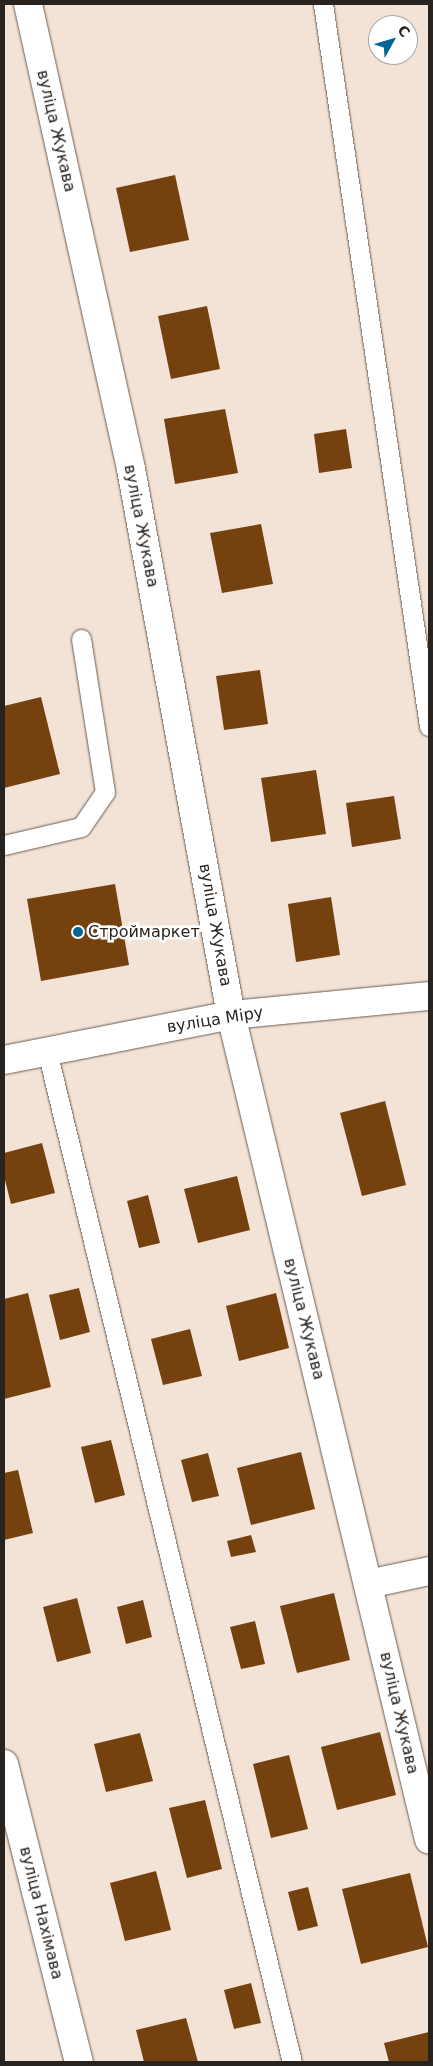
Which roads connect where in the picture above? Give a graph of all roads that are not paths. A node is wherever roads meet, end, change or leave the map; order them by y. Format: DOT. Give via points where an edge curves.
graph roads {
  1 [pos="28,4"];
  2 [pos="323,4"];
  3 [pos="81,639"];
  4 [pos="429,726"];
  5 [pos="4,845"];
  6 [pos="429,996"];
  7 [pos="231,1015"];
  8 [pos="47,1051"];
  9 [pos="4,1060"];
  10 [pos="429,1571"];
  11 [pos="368,1584"];
  12 [pos="4,1764"];
  13 [pos="429,1840"];
  14 [pos="79,2062"];
  15 [pos="292,2062"];
  1 -- 7 [label="street, вуліца Жукава" via="131,469"];
  2 -- 4 [label="lane"];
  3 -- 5 [label="lane" via="105,792 81,827"];
  6 -- 7 [label="street, вуліца Міру"];
  7 -- 8 [label="street, вуліца Міру"];
  7 -- 11 [label="street, вуліца Жукава"];
  8 -- 9 [label="street, вуліца Міру"];
  8 -- 15 [label="lane"];
  10 -- 11 [label="street"];
  11 -- 13 [label="street, вуліца Жукава"];
  12 -- 14 [label="street, вуліца Нахімава"];
}
